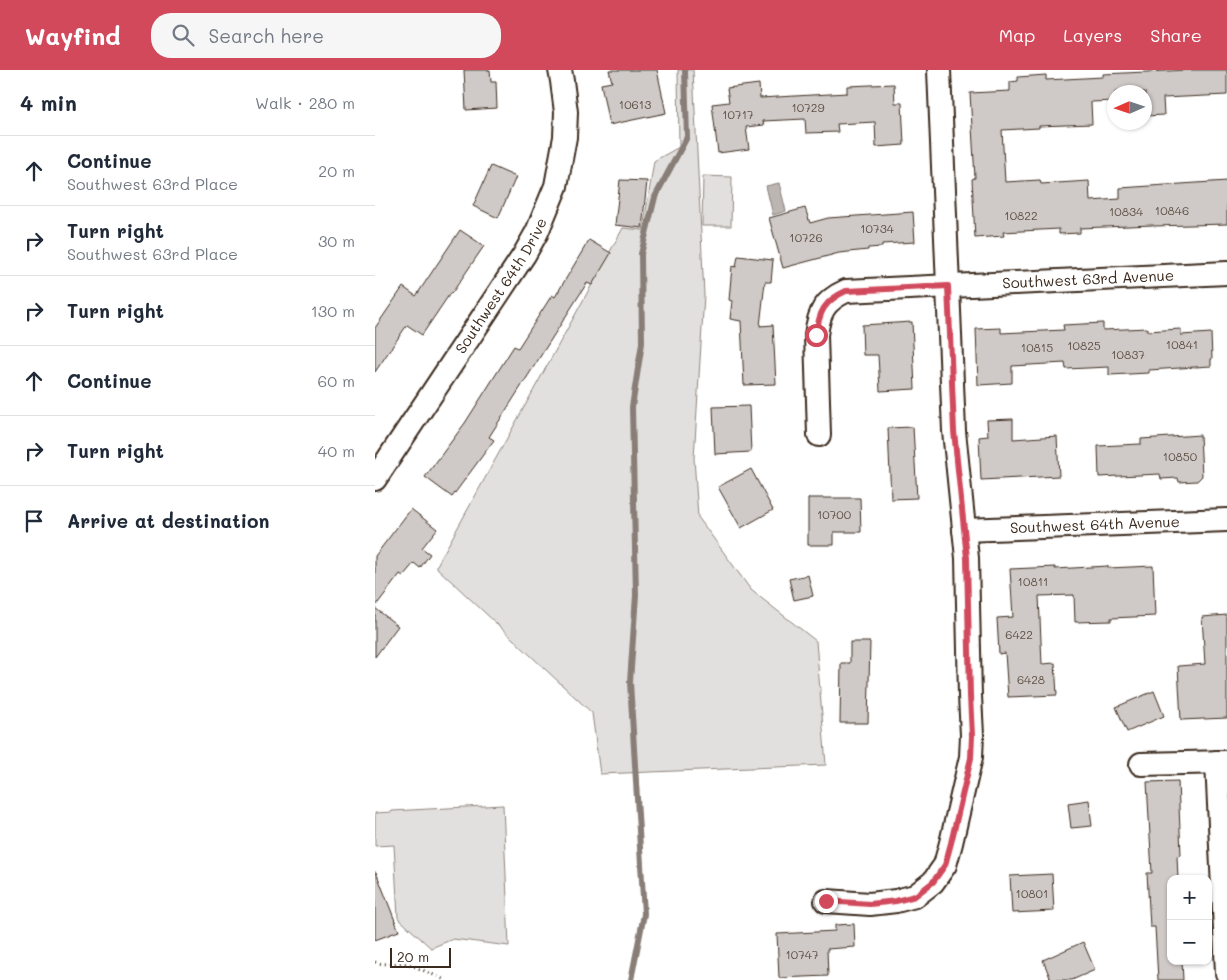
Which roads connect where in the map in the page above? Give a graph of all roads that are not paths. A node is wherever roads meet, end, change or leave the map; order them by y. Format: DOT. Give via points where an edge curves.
graph roads {
  1 [pos="560,70"];
  2 [pos="939,70"];
  3 [pos="1227,273"];
  4 [pos="948,286"];
  5 [pos="819,435"];
  6 [pos="375,479"];
  7 [pos="1227,520"];
  8 [pos="965,530"];
  9 [pos="1222,762"];
  10 [pos="1141,764"];
  11 [pos="826,901"];
  12 [pos="1227,973"];
  1 -- 6 [label="street, Southwest 64th Drive" via="566,112 565,137 556,186 537,232"];
  2 -- 4 [label="street"];
  3 -- 4 [label="street, Southwest 63rd Avenue"];
  4 -- 5 [label="street, Southwest 63rd Avenue" via="846,291 825,305 816,335"];
  4 -- 8 [label="street" via="954,431"];
  7 -- 8 [label="street, Southwest 64th Avenue"];
  8 -- 11 [label="street" via="971,758 945,865 933,882 915,896 870,904"];
  9 -- 10 [label="street"];
  9 -- 12 [label="street"];
}
